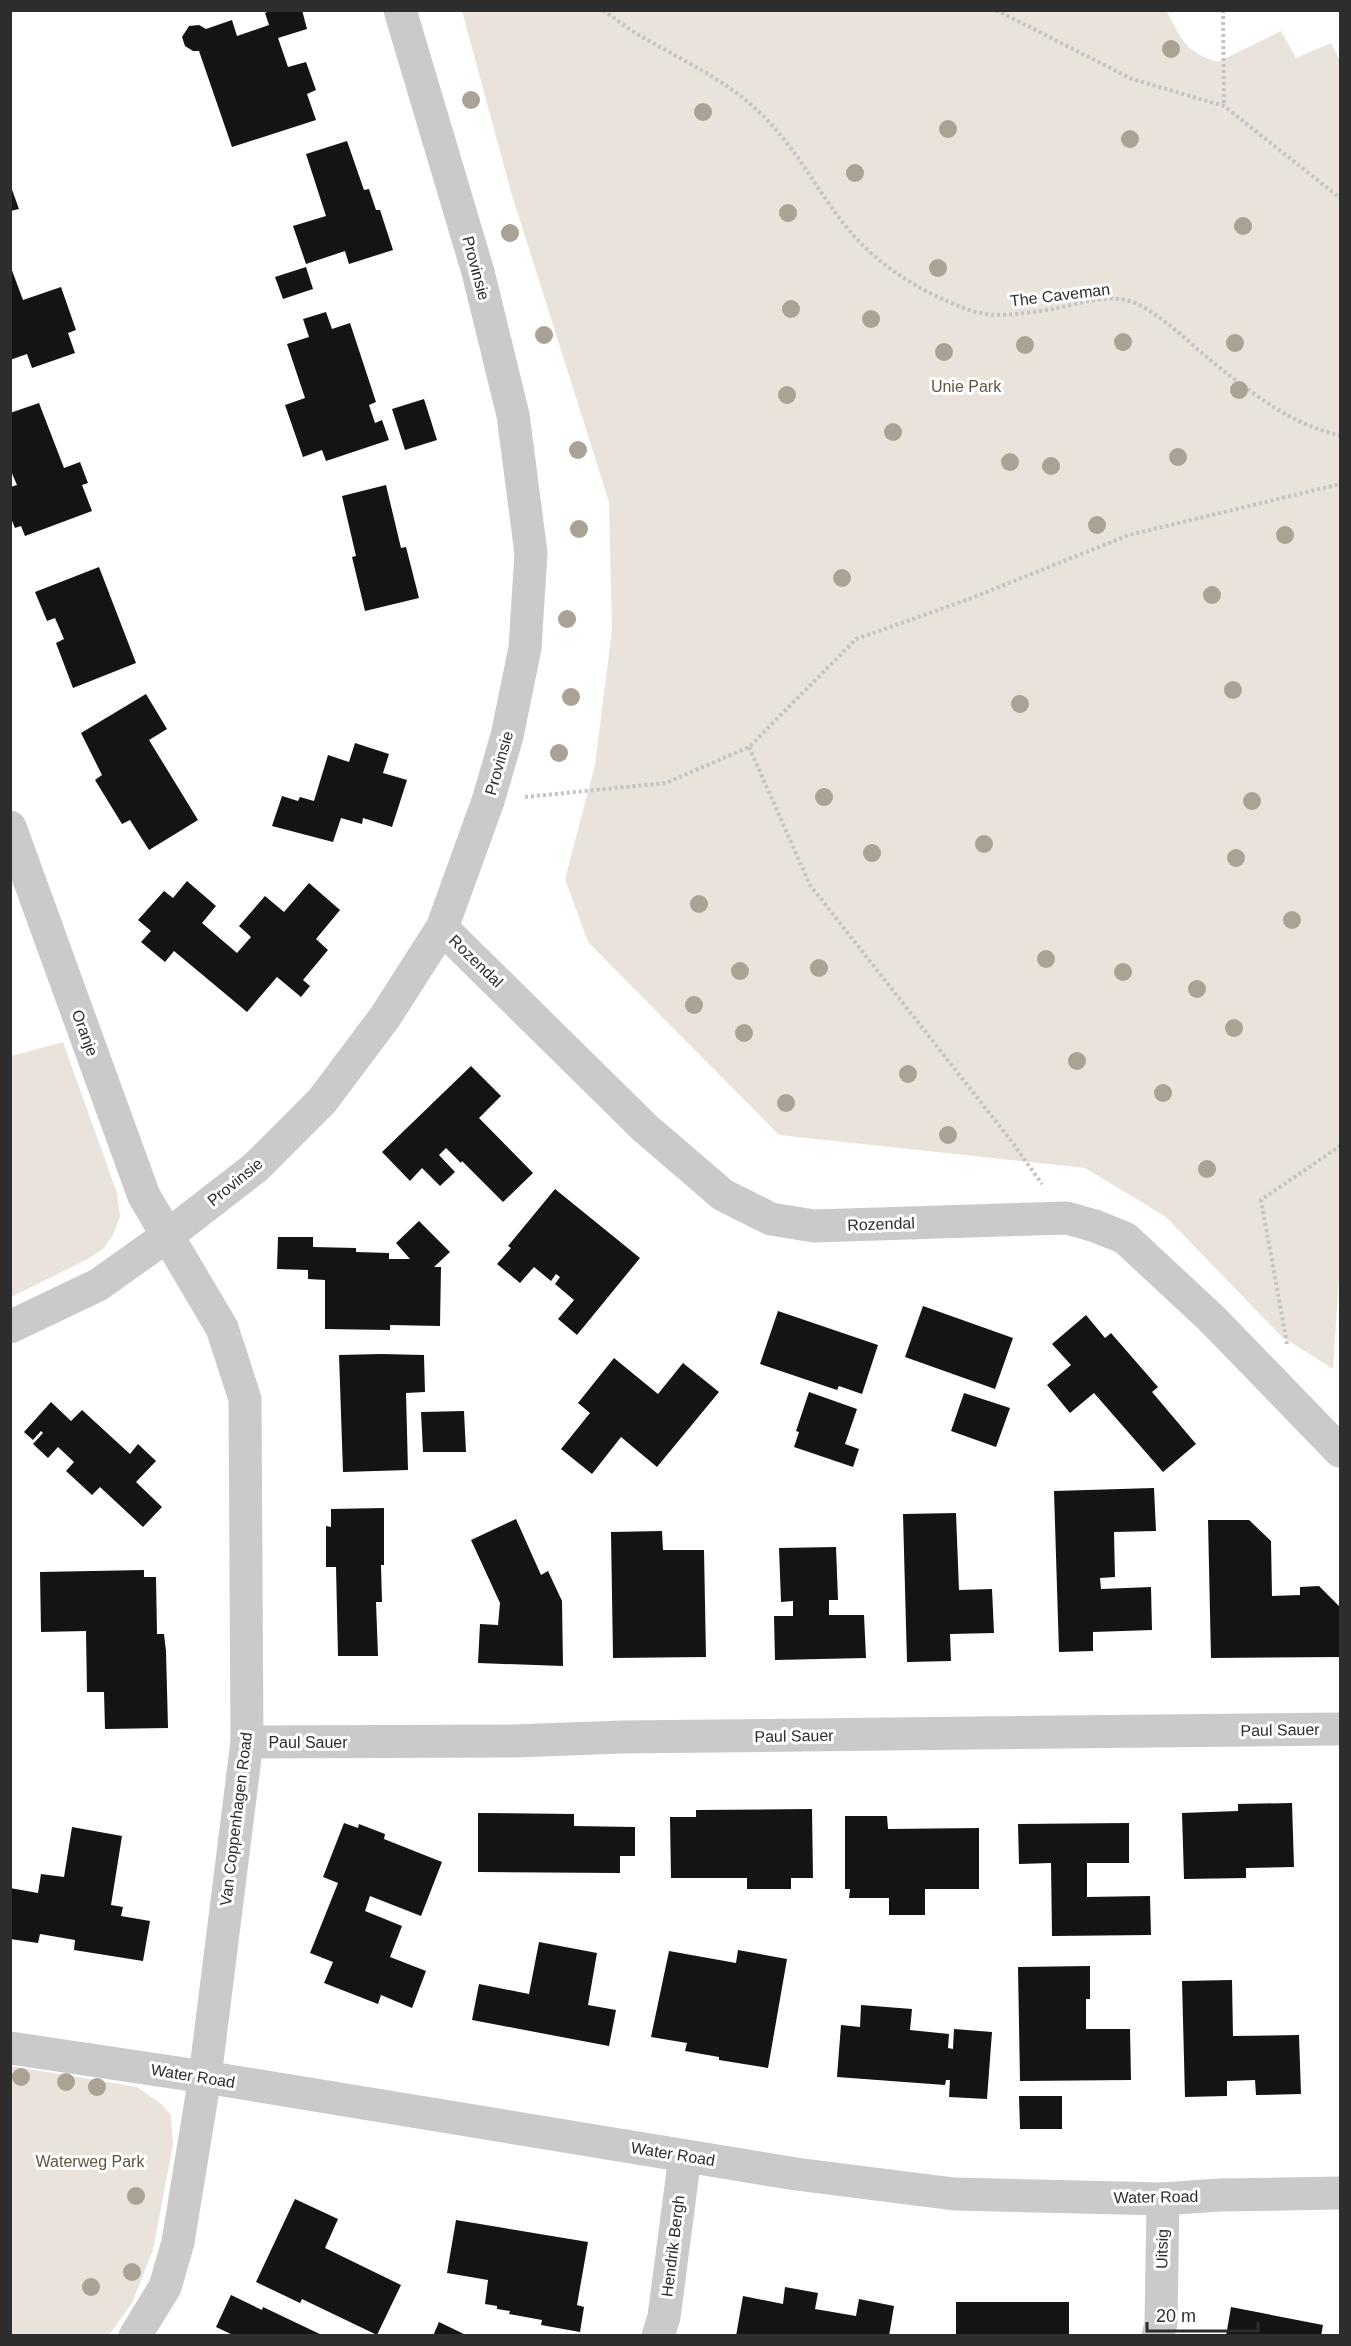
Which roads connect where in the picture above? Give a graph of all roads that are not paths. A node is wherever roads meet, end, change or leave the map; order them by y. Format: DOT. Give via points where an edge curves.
graph roads {
  1 [pos="400,10"];
  2 [pos="10,827"];
  3 [pos="442,928"];
  4 [pos="167,1236"];
  5 [pos="10,1327"];
  6 [pos="1341,1451"];
  7 [pos="1341,1729"];
  8 [pos="247,1742"];
  9 [pos="10,2048"];
  10 [pos="205,2078"];
  11 [pos="685,2156"];
  12 [pos="1341,2193"];
  13 [pos="1163,2199"];
  14 [pos="135,2336"];
  15 [pos="658,2336"];
  16 [pos="1158,2336"];
  1 -- 3 [label="street, Provinsie" via="478,272 513,415 531,552 525,648 507,736"];
  2 -- 4 [label="street, Oranje" via="144,1196"];
  3 -- 4 [label="street, Provinsie" via="385,1017 322,1101 256,1167"];
  3 -- 6 [label="street, Rozendal" via="645,1128 723,1195 771,1219 814,1226 1068,1218 1125,1238 1212,1319"];
  4 -- 5 [label="street, Provinsie" via="98,1285"];
  4 -- 8 [label="street, Van Coppenhagen Road" via="222,1328 245,1399"];
  7 -- 8 [label="street, Paul Sauer"];
  8 -- 10 [label="street, Van Coppenhagen Road"];
  9 -- 10 [label="street, Water Road"];
  10 -- 11 [label="street, Water Road"];
  10 -- 14 [label="street, Van Coppenhagen Road" via="178,2242 165,2287"];
  11 -- 13 [label="street, Water Road" via="954,2194"];
  11 -- 15 [label="street, Hendrik Bergh" via="664,2317"];
  12 -- 13 [label="street, Water Road"];
  13 -- 16 [label="street, Uitsig"];
}
